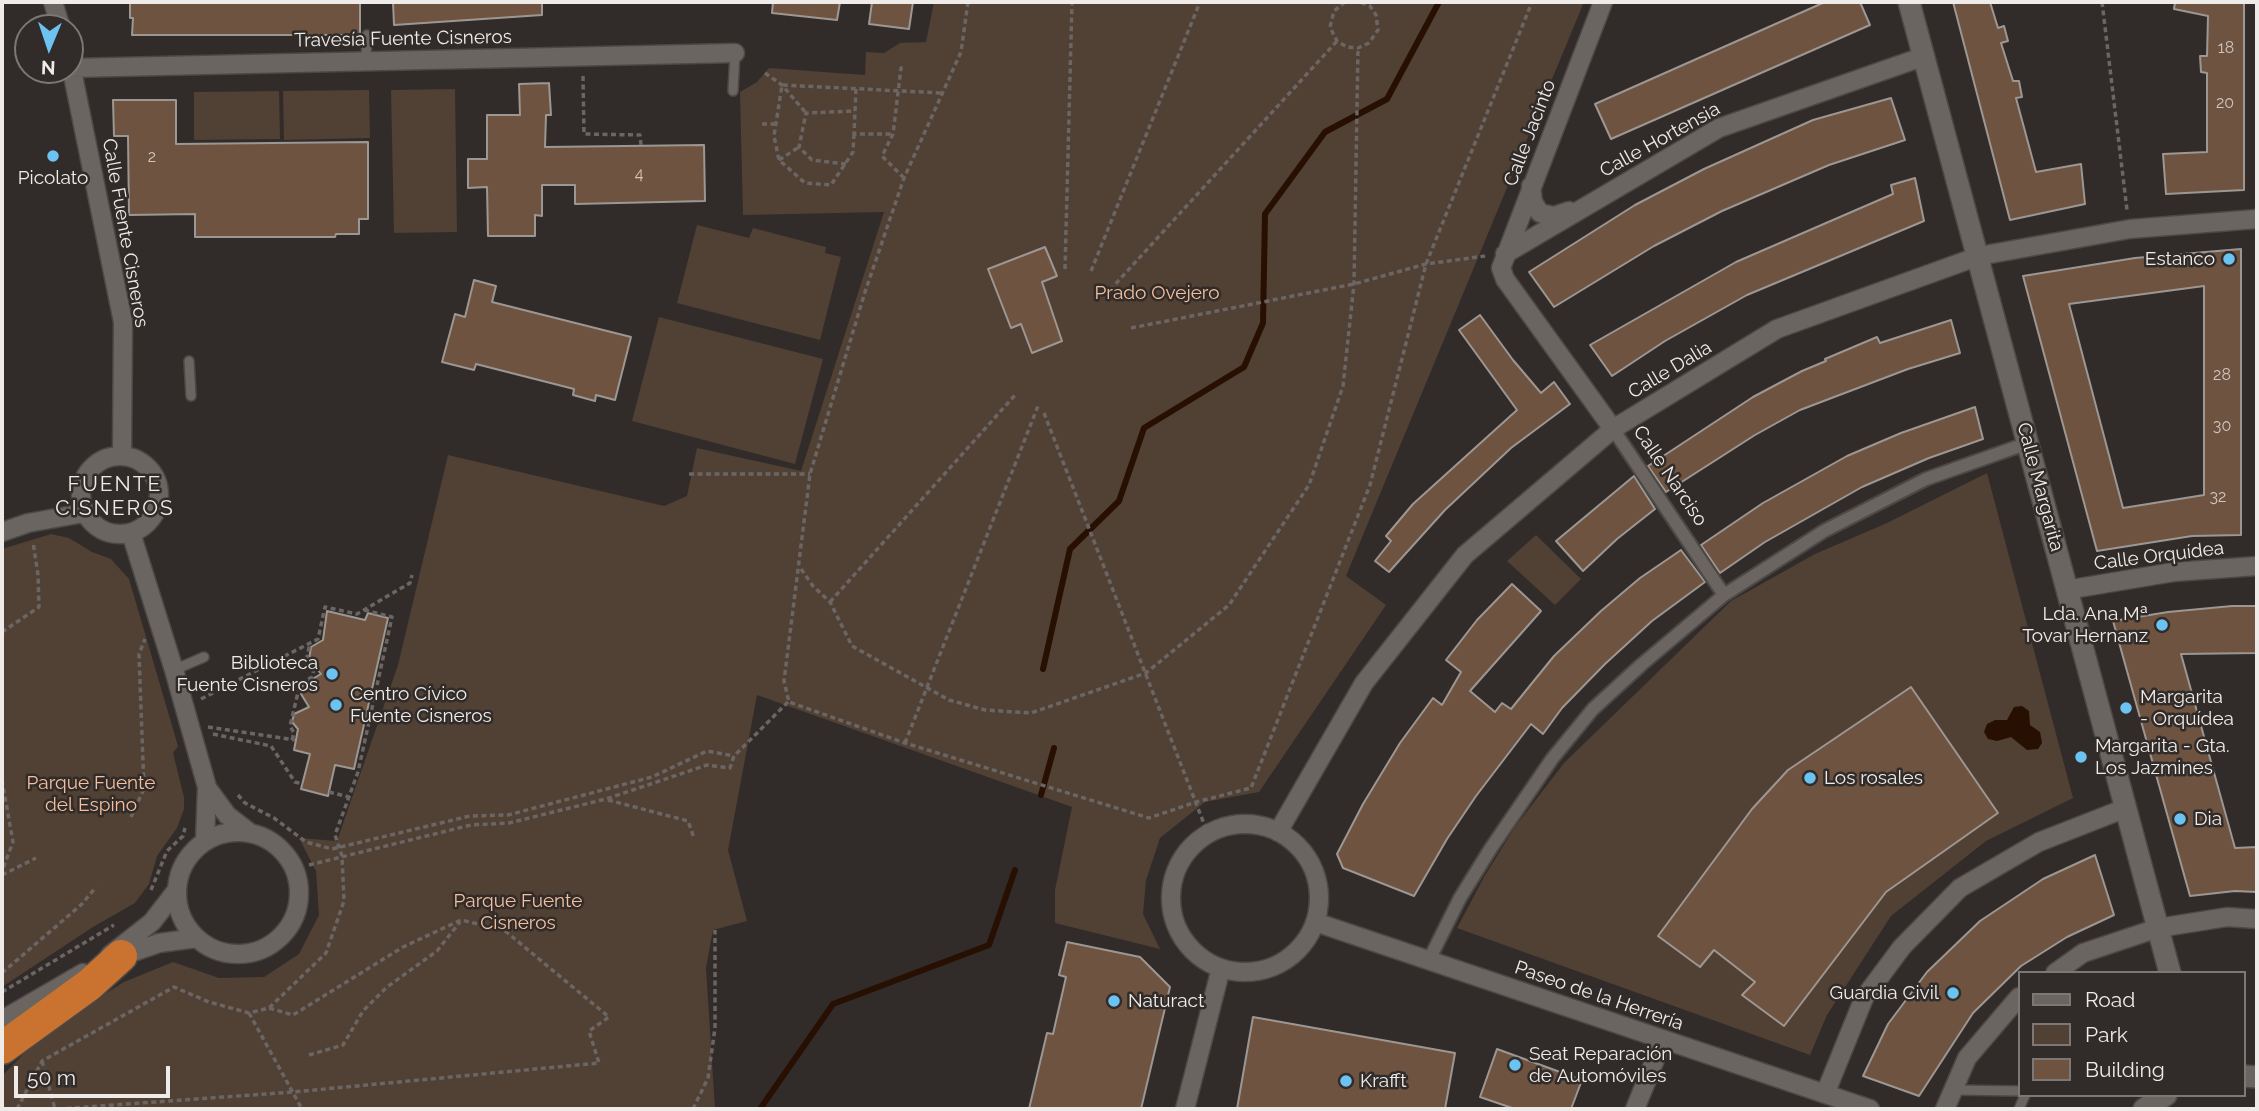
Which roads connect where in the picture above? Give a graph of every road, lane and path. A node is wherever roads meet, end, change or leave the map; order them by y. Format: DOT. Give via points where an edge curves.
graph roads {
  1 [pos="968,2"];
  2 [pos="1072,2"];
  3 [pos="1199,2"];
  4 [pos="1345,2"];
  5 [pos="1359,2"];
  6 [pos="1532,2"];
  7 [pos="1603,2"];
  8 [pos="1909,2"];
  9 [pos="2102,2"];
  10 [pos="367,35"];
  11 [pos="1337,41"];
  12 [pos="1358,48"];
  13 [pos="735,53"];
  14 [pos="1925,56"];
  15 [pos="366,61"];
  16 [pos="84,65"];
  17 [pos="906,68"];
  18 [pos="765,73"];
  19 [pos="583,76"];
  20 [pos="75,84"];
  21 [pos="782,85"];
  22 [pos="856,89"];
  23 [pos="900,91"];
  24 [pos="733,92"];
  25 [pos="942,93"];
  26 [pos="855,111"];
  27 [pos="806,113"];
  28 [pos="762,124"];
  29 [pos="776,124"];
  30 [pos="854,134"];
  31 [pos="893,134"];
  32 [pos="641,145"];
  33 [pos="799,147"];
  34 [pos="779,160"];
  35 [pos="846,164"];
  36 [pos="904,178"];
  37 [pos="1531,186"];
  38 [pos="1590,204"];
  39 [pos="2257,219"];
  40 [pos="2130,229"];
  41 [pos="1504,254"];
  42 [pos="1979,256"];
  43 [pos="1426,264"];
  44 [pos="1065,269"];
  45 [pos="1091,271"];
  46 [pos="1505,279"];
  47 [pos="1354,284"];
  48 [pos="1110,290"];
  49 [pos="1131,328"];
  50 [pos="189,361"];
  51 [pos="1016,394"];
  52 [pos="191,396"];
  53 [pos="1038,406"];
  54 [pos="1044,413"];
  55 [pos="1613,429"];
  56 [pos="2028,443"];
  57 [pos="121,456"];
  58 [pos="689,474"];
  59 [pos="810,474"];
  60 [pos="84,513"];
  61 [pos="2,532"];
  62 [pos="131,533"];
  63 [pos="32,536"];
  64 [pos="2257,566"];
  65 [pos="800,568"];
  66 [pos="412,575"];
  67 [pos="2066,590"];
  68 [pos="1724,595"];
  69 [pos="830,602"];
  70 [pos="364,610"];
  71 [pos="2,632"];
  72 [pos="150,636"];
  73 [pos="310,643"];
  74 [pos="204,657"];
  75 [pos="174,670"];
  76 [pos="1146,673"];
  77 [pos="926,688"];
  78 [pos="789,702"];
  79 [pos="192,703"];
  80 [pos="905,743"];
  81 [pos="734,757"];
  82 [pos="2,780"];
  83 [pos="303,784"];
  84 [pos="207,787"];
  85 [pos="231,787"];
  86 [pos="329,792"];
  87 [pos="349,797"];
  88 [pos="606,799"];
  89 [pos="1196,802"];
  90 [pos="2126,808"];
  91 [pos="131,817"];
  92 [pos="187,817"];
  93 [pos="248,832"];
  94 [pos="1278,832"];
  95 [pos="1208,834"];
  96 [pos="694,838"];
  97 [pos="205,840"];
  98 [pos="339,847"];
  99 [pos="342,856"];
  100 [pos="36,858"];
  101 [pos="309,864"];
  102 [pos="2,873"];
  103 [pos="96,887"];
  104 [pos="176,891"];
  105 [pos="148,897"];
  106 [pos="2257,919"];
  107 [pos="461,920"];
  108 [pos="121,921"];
  109 [pos="1315,922"];
  110 [pos="2158,928"];
  111 [pos="715,930"];
  112 [pos="197,939"];
  113 [pos="121,956"];
  114 [pos="1429,960"];
  115 [pos="1221,968"];
  116 [pos="89,970"];
  117 [pos="2058,971"];
  118 [pos="2169,971"];
  119 [pos="2,973"];
  120 [pos="2,992"];
  121 [pos="2018,1000"];
  122 [pos="269,1009"];
  123 [pos="249,1013"];
  124 [pos="2,1020"];
  125 [pos="1663,1040"];
  126 [pos="2,1048"];
  127 [pos="309,1055"];
  128 [pos="42,1061"];
  129 [pos="1953,1090"];
  130 [pos="2018,1091"];
  131 [pos="293,1092"];
  132 [pos="1825,1094"];
  133 [pos="2163,1097"];
  134 [pos="17,1109"];
  135 [pos="56,1109"];
  136 [pos="302,1109"];
  137 [pos="693,1109"];
  138 [pos="1185,1109"];
  139 [pos="1635,1109"];
  140 [pos="1870,1109"];
  141 [pos="1945,1109"];
  142 [pos="2144,1109"];
  1 -- 25 [label="path" via="961,52"];
  2 -- 44 [label="path"];
  3 -- 45 [label="path"];
  4 -- 11 [label="path" via="1334,11 1330,27"];
  5 -- 12 [label="path" via="1370,6 1378,30 1369,43"];
  6 -- 43 [label="path"];
  7 -- 37 [label="street, Calle Jacinto"];
  8 -- 14 [label="street, Calle Margarita"];
  9 -- 40 [label="path"];
  10 -- 15 [label="lane"];
  11 -- 12 [label="path"];
  11 -- 48 [label="path"];
  12 -- 47 [label="path"];
  13 -- 15 [label="street, Travesía Fuente Cisneros"];
  13 -- 24 [label="lane"];
  14 -- 38 [label="street, Calle Hortensia" via="1719,128"];
  14 -- 42 [label="street, Calle Margarita"];
  15 -- 16 [label="street, Travesía Fuente Cisneros"];
  17 -- 23 [label="path" via="901,68"];
  18 -- 21 [label="path"];
  19 -- 32 [label="path" via="584,134 640,135"];
  20 -- 57 [label="street, Calle Fuente Cisneros" via="123,322"];
  21 -- 22 [label="path"];
  21 -- 27 [label="path"];
  21 -- 29 [label="path"];
  22 -- 23 [label="path"];
  22 -- 26 [label="path"];
  23 -- 25 [label="path"];
  23 -- 31 [label="path"];
  25 -- 36 [label="path"];
  26 -- 27 [label="path"];
  26 -- 30 [label="path"];
  27 -- 33 [label="path"];
  28 -- 29 [label="path"];
  29 -- 34 [label="path"];
  30 -- 31 [label="path"];
  30 -- 35 [label="path" via="853,152"];
  31 -- 36 [label="path" via="882,156"];
  33 -- 34 [label="path"];
  33 -- 35 [label="path" via="812,160"];
  34 -- 35 [label="path" via="805,183 831,185"];
  36 -- 59 [label="path"];
  37 -- 38 [label="street" via="1536,208 1546,216"];
  37 -- 41 [label="street, Calle Jacinto"];
  38 -- 41 [label="street, Calle Hortensia"];
  39 -- 40 [label="street, Calle Dalia"];
  40 -- 42 [label="street, Calle Dalia"];
  41 -- 43 [label="path"];
  41 -- 46 [label="street, Calle Jacinto" via="1501,268"];
  42 -- 55 [label="street, Calle Dalia" via="1777,329"];
  42 -- 56 [label="street, Calle Margarita"];
  43 -- 47 [label="path"];
  43 -- 89 [label="path" via="1370,485 1251,788"];
  46 -- 55 [label="street, Calle Narciso"];
  47 -- 49 [label="path"];
  47 -- 76 [label="path" via="1343,386 1309,485 1229,605"];
  50 -- 52 [label="lane"];
  51 -- 69 [label="path"];
  53 -- 77 [label="path"];
  54 -- 76 [label="path"];
  55 -- 68 [label="street, Calle Narciso"];
  55 -- 94 [label="street, Calle Dalia" via="1465,555 1364,683"];
  56 -- 67 [label="street, Calle Margarita"];
  56 -- 68 [label="street" via="1926,478 1824,531"];
  57 -- 60 [label="street" via="107,457 87,473 80,488"];
  57 -- 62 [label="street" via="145,465 158,487 155,511 146,524"];
  58 -- 59 [label="path"];
  59 -- 65 [label="path"];
  60 -- 61 [label="street"];
  60 -- 62 [label="street" via="107,532"];
  62 -- 75 [label="street"];
  63 -- 71 [label="path" via="39,607"];
  64 -- 67 [label="street, Calle Orquídea" via="2174,572"];
  65 -- 69 [label="path"];
  65 -- 78 [label="path" via="784,681"];
  66 -- 70 [label="path" via="410,583"];
  67 -- 90 [label="street, Calle Margarita"];
  68 -- 114 [label="street" via="1593,709 1552,759 1460,898"];
  69 -- 77 [label="path" via="852,646"];
  70 -- 73 [label="path" via="357,614 325,607 318,639"];
  70 -- 87 [label="path" via="392,617"];
  72 -- 91 [label="path" via="139,654 144,789"];
  73 -- 79 [label="path"];
  73 -- 83 [label="path" via="306,662 314,669 312,677 300,684 290,726 294,740 199,725 214,735 271,746 295,782"];
  74 -- 75 [label="lane"];
  75 -- 84 [label="street"];
  76 -- 77 [label="path" via="1031,713 985,710"];
  76 -- 89 [label="path"];
  77 -- 80 [label="path"];
  78 -- 80 [label="path"];
  78 -- 81 [label="path"];
  80 -- 89 [label="path" via="1149,818"];
  81 -- 88 [label="path" via="730,768 707,765"];
  81 -- 98 [label="path" via="707,751 652,777 508,815 470,816"];
  82 -- 102 [label="path" via="13,842"];
  84 -- 93 [label="street" via="227,815"];
  84 -- 97 [label="street"];
  85 -- 98 [label="path" via="245,803 274,817 306,842"];
  86 -- 87 [label="path"];
  87 -- 98 [label="path" via="335,835"];
  88 -- 96 [label="path" via="688,821"];
  88 -- 99 [label="path"];
  89 -- 95 [label="path"];
  90 -- 110 [label="street, Calle Margarita"];
  90 -- 132 [label="street" via="2039,842 1960,888 1902,947 1864,998"];
  92 -- 105 [label="path" via="183,836 167,851"];
  93 -- 97 [label="street"];
  93 -- 112 [label="street" via="264,837 289,857 300,888 294,919 273,943 250,952 226,953"];
  94 -- 95 [label="street" via="1255,825 1231,825"];
  94 -- 109 [label="street" via="1305,855 1313,870 1318,896"];
  95 -- 115 [label="street" via="1191,846 1179,864 1171,905 1186,944"];
  97 -- 104 [label="street" via="184,862"];
  98 -- 99 [label="path"];
  99 -- 101 [label="path"];
  99 -- 122 [label="path" via="344,901 326,953"];
  100 -- 102 [label="path"];
  103 -- 119 [label="path"];
  104 -- 112 [label="street" via="181,916"];
  104 -- 116 [label="street" via="152,922"];
  106 -- 110 [label="street" via="2227,917"];
  107 -- 122 [label="path" via="403,947 293,1015"];
  107 -- 127 [label="path" via="437,951 387,987 363,1011 343,1045"];
  107 -- 131 [label="path" via="504,930 609,1017 589,1031 599,1063"];
  108 -- 120 [label="path"];
  109 -- 114 [label="street, Paseo de la Herrería"];
  109 -- 115 [label="street" via="1288,958 1267,969"];
  110 -- 117 [label="street" via="2083,953"];
  110 -- 118 [label="street, Calle Margarita"];
  111 -- 137 [label="path" via="715,1028 708,1078"];
  112 -- 113 [label="street" via="159,943"];
  113 -- 116 [label="street"];
  113 -- 126 [label="highway"];
  114 -- 125 [label="street, Paseo de la Herrería"];
  115 -- 138 [label="street"];
  116 -- 124 [label="street"];
  121 -- 129 [label="street" via="1967,1058"];
  122 -- 123 [label="path"];
  123 -- 128 [label="path" via="174,987"];
  123 -- 131 [label="path"];
  125 -- 132 [label="street, Paseo de la Herrería"];
  125 -- 139 [label="street"];
  128 -- 134 [label="path"];
  128 -- 135 [label="path"];
  129 -- 130 [label="lane"];
  129 -- 141 [label="street"];
  131 -- 135 [label="path"];
  131 -- 136 [label="path"];
  132 -- 140 [label="street, Paseo de la Herrería"];
  133 -- 142 [label="street"];
}
